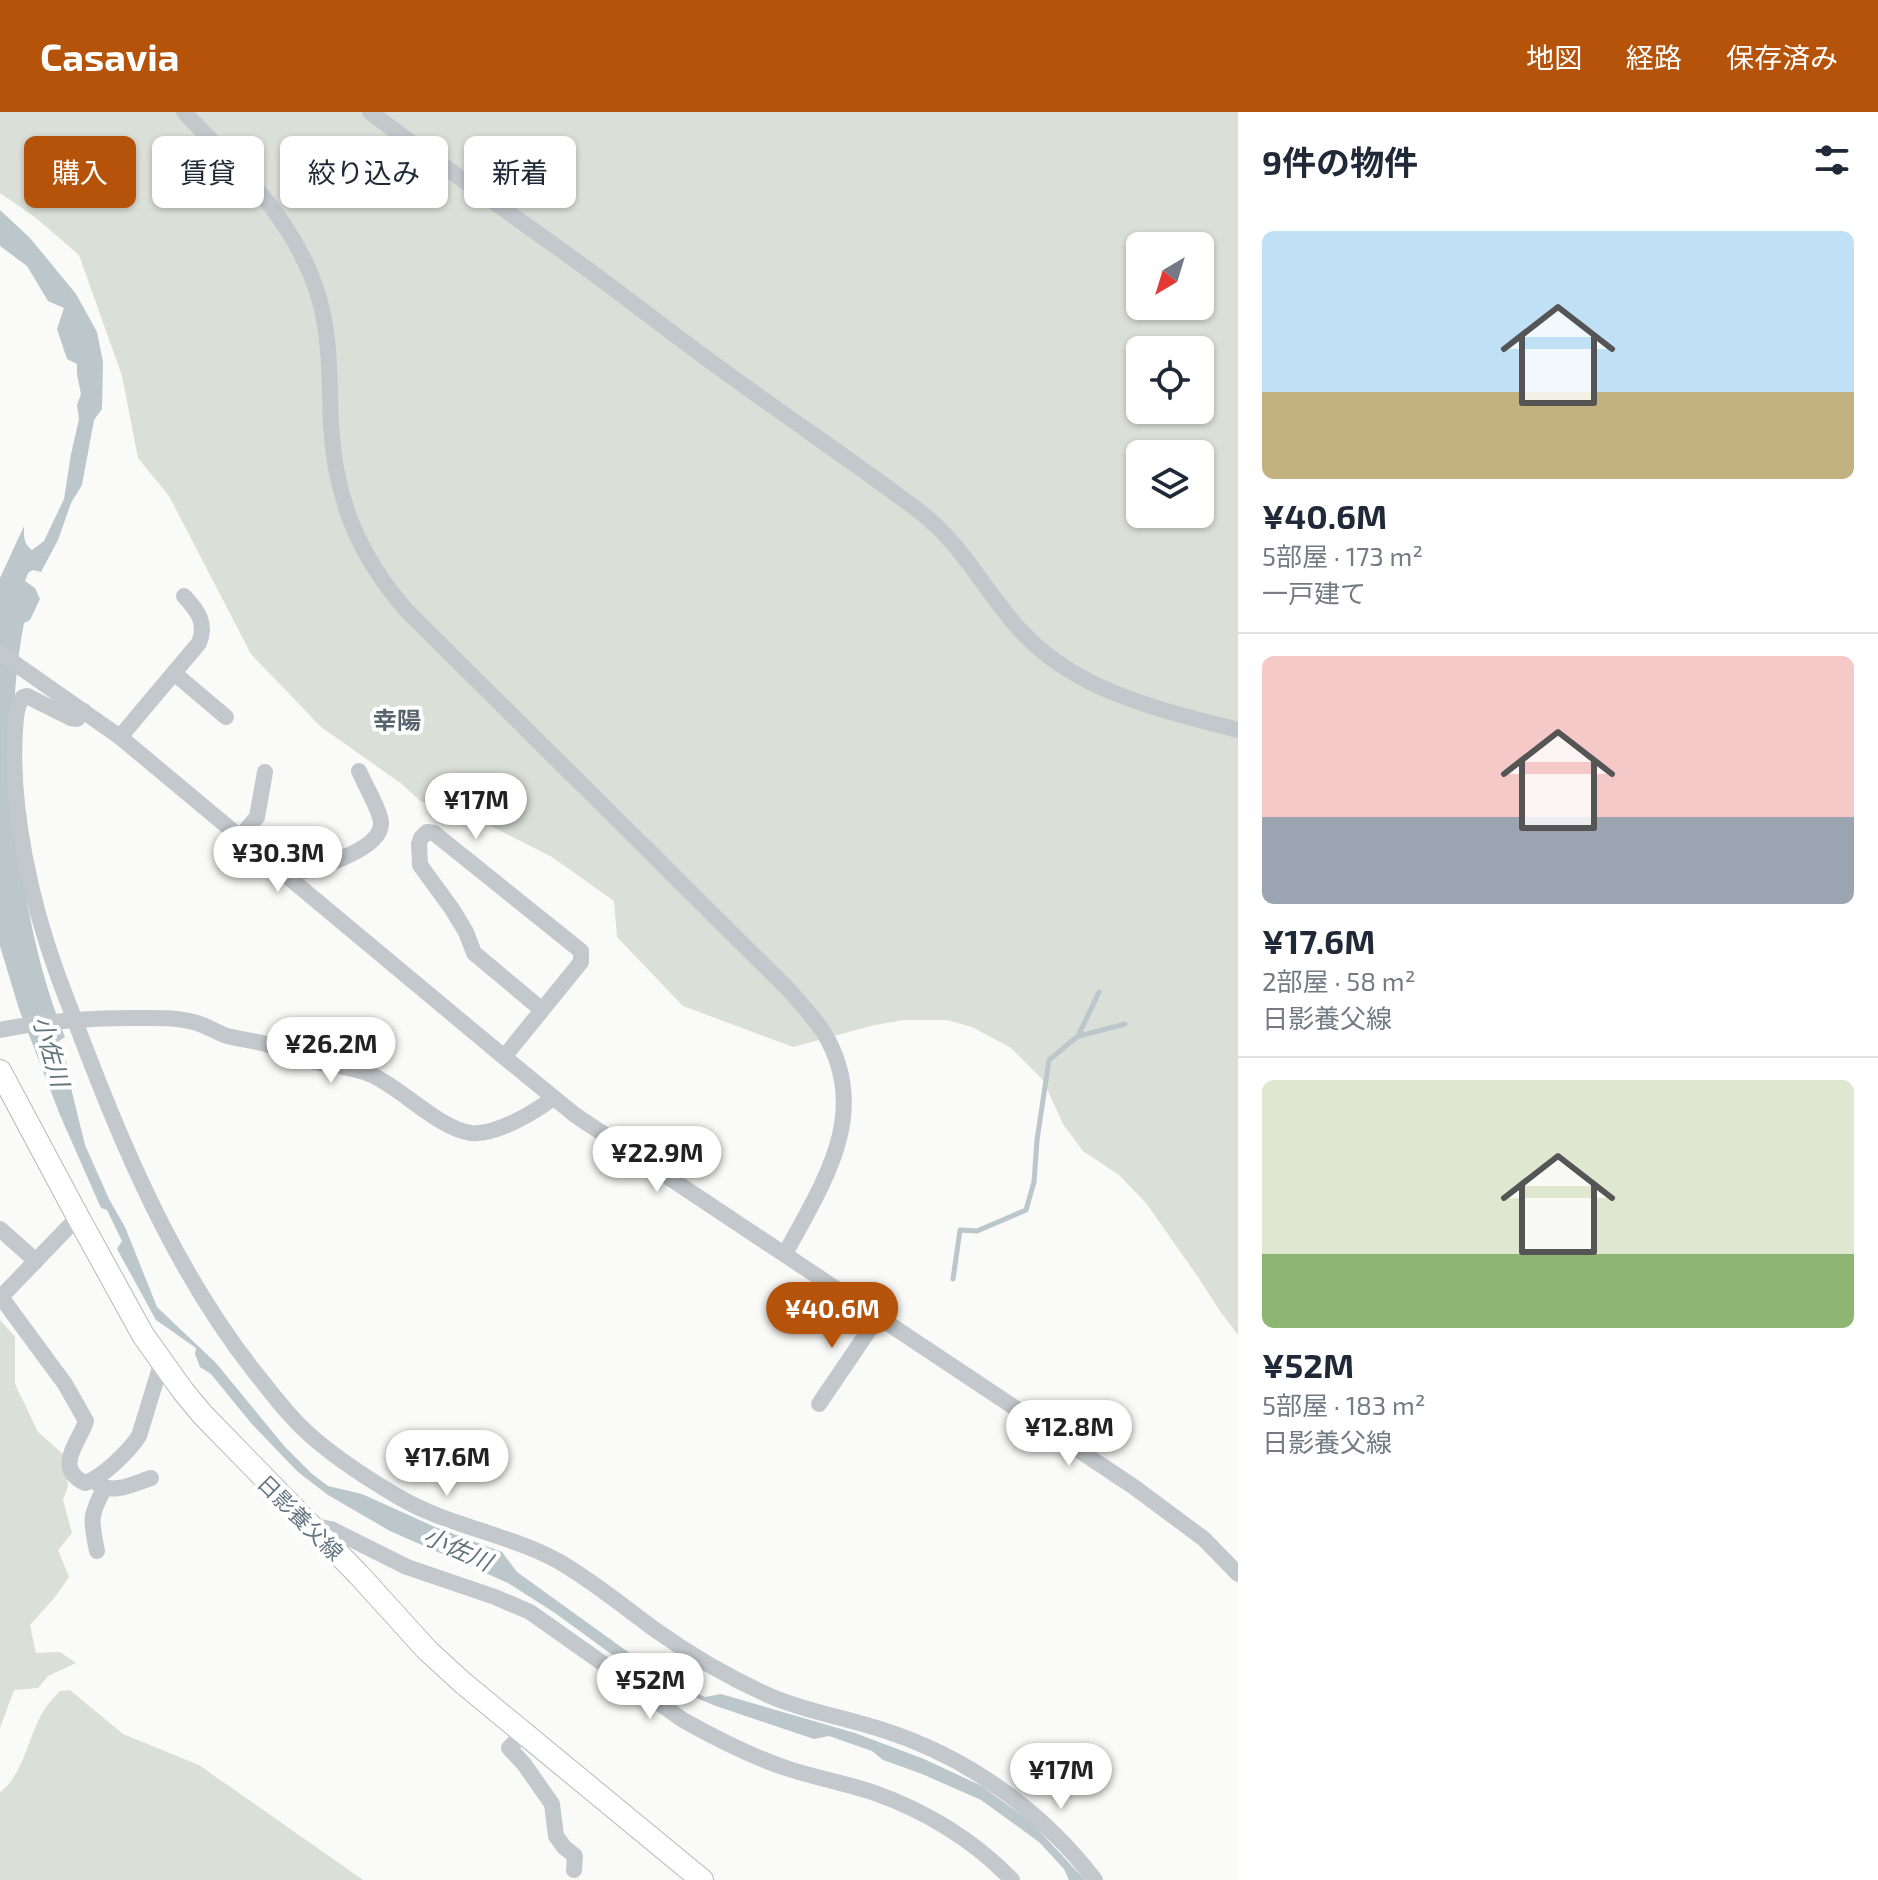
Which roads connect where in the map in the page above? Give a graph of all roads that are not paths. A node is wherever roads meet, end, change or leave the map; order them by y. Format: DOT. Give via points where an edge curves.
graph roads {
  1 [pos="184,112"];
  2 [pos="370,112"];
  3 [pos="184,596"];
  4 [pos="0,653"];
  5 [pos="174,673"];
  6 [pos="84,711"];
  7 [pos="226,717"];
  8 [pos="1238,730"];
  9 [pos="120,737"];
  10 [pos="359,771"];
  11 [pos="265,772"];
  12 [pos="240,837"];
  13 [pos="286,875"];
  14 [pos="542,1010"];
  15 [pos="73,1020"];
  16 [pos="7,1029"];
  17 [pos="504,1057"];
  18 [pos="0,1071"];
  19 [pos="553,1098"];
  20 [pos="78,1217"];
  21 [pos="0,1229"];
  22 [pos="785,1254"];
  23 [pos="36,1261"];
  24 [pos="0,1297"];
  25 [pos="878,1317"];
  26 [pos="162,1361"];
  27 [pos="819,1404"];
  28 [pos="151,1478"];
  29 [pos="99,1485"];
  30 [pos="309,1524"];
  31 [pos="97,1551"];
  32 [pos="1238,1574"];
  33 [pos="524,1733"];
  34 [pos="574,1870"];
  35 [pos="702,1880"];
  36 [pos="1012,1880"];
  37 [pos="1095,1880"];
  1 -- 22 [label="street" via="268,202 310,272 324,319 339,487 356,536 382,582 788,989 824,1033 842,1088 842,1130 828,1172"];
  2 -- 8 [label="street" via="923,514 953,542 1019,630 1050,658 1129,699"];
  3 -- 5 [label="street" via="196,609 204,632"];
  4 -- 6 [label="street"];
  5 -- 7 [label="street"];
  5 -- 9 [label="street"];
  6 -- 9 [label="street"];
  6 -- 15 [label="street" via="71,718 23,697 17,706 14,759 29,873"];
  9 -- 12 [label="street"];
  10 -- 13 [label="street" via="380,817 376,838 341,859"];
  11 -- 12 [label="street" via="257,817"];
  12 -- 13 [label="street"];
  13 -- 17 [label="street"];
  14 -- 14 [label="street" via="581,962 581,951 427,832 419,844 420,865 452,909 474,953"];
  14 -- 17 [label="street"];
  15 -- 16 [label="street"];
  15 -- 19 [label="street" via="195,1022 296,1057 370,1074 468,1133 495,1130"];
  15 -- 37 [label="street" via="176,1254 236,1348 318,1442 401,1499 499,1536 585,1577 695,1657 746,1685 899,1735 961,1763 1040,1820"];
  17 -- 19 [label="street"];
  18 -- 20 [label="main road, 日影養父線"];
  19 -- 22 [label="street"];
  20 -- 23 [label="street"];
  20 -- 26 [label="main road, 日影養父線"];
  21 -- 23 [label="street"];
  22 -- 25 [label="street"];
  23 -- 24 [label="street"];
  24 -- 29 [label="street" via="86,1421 73,1449 71,1473"];
  25 -- 27 [label="street"];
  25 -- 32 [label="street" via="1166,1510"];
  26 -- 29 [label="street" via="139,1436"];
  26 -- 30 [label="main road, 日影養父線" via="202,1414"];
  28 -- 29 [label="street" via="113,1489"];
  29 -- 31 [label="street" via="92,1526"];
  30 -- 33 [label="main road, 日影養父線" via="427,1650"];
  30 -- 36 [label="street" via="530,1612 698,1729 791,1770 893,1800 963,1838"];
  33 -- 34 [label="street" via="509,1748 552,1804 556,1836 575,1856"];
  33 -- 35 [label="main road, 日影養父線"];
}
